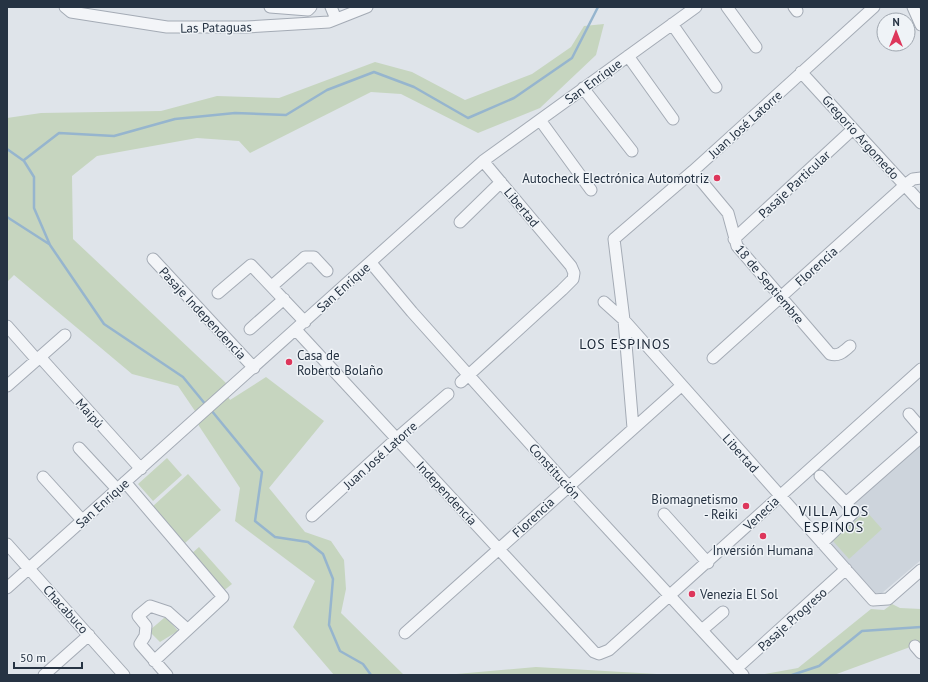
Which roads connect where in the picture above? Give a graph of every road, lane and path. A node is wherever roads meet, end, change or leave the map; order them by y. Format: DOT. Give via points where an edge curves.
graph roads {
  1 [pos="64,7"];
  2 [pos="270,7"];
  3 [pos="312,7"];
  4 [pos="331,7"];
  5 [pos="367,7"];
  6 [pos="727,7"];
  7 [pos="874,7"];
  8 [pos="913,7"];
  9 [pos="692,8"];
  10 [pos="336,19"];
  11 [pos="672,24"];
  12 [pos="921,25"];
  13 [pos="756,47"];
  14 [pos="628,56"];
  15 [pos="802,72"];
  16 [pos="716,86"];
  17 [pos="583,88"];
  18 [pos="673,119"];
  19 [pos="540,120"];
  20 [pos="853,129"];
  21 [pos="632,151"];
  22 [pos="483,161"];
  23 [pos="693,171"];
  24 [pos="921,178"];
  25 [pos="501,182"];
  26 [pos="905,185"];
  27 [pos="591,190"];
  28 [pos="921,203"];
  29 [pos="460,222"];
  30 [pos="734,239"];
  31 [pos="153,259"];
  32 [pos="371,263"];
  33 [pos="327,271"];
  34 [pos="272,286"];
  35 [pos="218,292"];
  36 [pos="781,298"];
  37 [pos="284,299"];
  38 [pos="604,302"];
  39 [pos="624,320"];
  40 [pos="305,322"];
  41 [pos="7,326"];
  42 [pos="250,329"];
  43 [pos="296,330"];
  44 [pos="65,335"];
  45 [pos="850,346"];
  46 [pos="713,358"];
  47 [pos="38,359"];
  48 [pos="254,368"];
  49 [pos="921,369"];
  50 [pos="465,379"];
  51 [pos="7,386"];
  52 [pos="681,386"];
  53 [pos="448,394"];
  54 [pos="909,414"];
  55 [pos="633,428"];
  56 [pos="921,428"];
  57 [pos="921,437"];
  58 [pos="396,439"];
  59 [pos="79,448"];
  60 [pos="141,469"];
  61 [pos="820,476"];
  62 [pos="43,477"];
  63 [pos="568,485"];
  64 [pos="121,486"];
  65 [pos="780,496"];
  66 [pos="846,503"];
  67 [pos="664,514"];
  68 [pos="312,516"];
  69 [pos="82,520"];
  70 [pos="822,543"];
  71 [pos="7,544"];
  72 [pos="498,549"];
  73 [pos="708,563"];
  74 [pos="29,568"];
  75 [pos="846,569"];
  76 [pos="921,570"];
  77 [pos="7,588"];
  78 [pos="670,596"];
  79 [pos="723,612"];
  80 [pos="187,629"];
  81 [pos="702,630"];
  82 [pos="405,633"];
  83 [pos="89,635"];
  84 [pos="599,654"];
  85 [pos="154,661"];
  86 [pos="740,672"];
  87 [pos="44,675"];
  88 [pos="124,675"];
  89 [pos="167,675"];
  1 -- 10 [label="street, Las Pataguas" via="71,12 167,27 246,27 329,22"];
  2 -- 3 [label="street" via="308,10"];
  4 -- 10 [label="street"];
  5 -- 10 [label="street, Las Pataguas"];
  6 -- 13 [label="street"];
  7 -- 15 [label="street, Juan José Latorre"];
  8 -- 12 [label="street"];
  9 -- 11 [label="street, San Enrique"];
  11 -- 14 [label="street, San Enrique"];
  11 -- 16 [label="street"];
  14 -- 17 [label="street, San Enrique"];
  14 -- 18 [label="street"];
  15 -- 20 [label="street, Gregorio Argomedo"];
  15 -- 23 [label="street, Juan José Latorre"];
  17 -- 19 [label="street, San Enrique"];
  17 -- 21 [label="street"];
  19 -- 22 [label="street, San Enrique"];
  19 -- 27 [label="street"];
  20 -- 26 [label="street, Gregorio Argomedo"];
  20 -- 30 [label="street, Pasaje Particular"];
  22 -- 25 [label="street, Libertad"];
  22 -- 32 [label="street, San Enrique"];
  23 -- 30 [label="street, 18 de Septiembre" via="728,214"];
  23 -- 39 [label="street, Juan José Latorre" via="614,239"];
  24 -- 26 [label="street, Florencia"];
  25 -- 29 [label="street"];
  25 -- 50 [label="street, Libertad" via="571,266 574,273 562,290"];
  26 -- 28 [label="street, Gregorio Argomedo"];
  26 -- 36 [label="street, Florencia"];
  30 -- 36 [label="street, 18 de Septiembre" via="737,246"];
  31 -- 48 [label="street, Pasaje Independencia"];
  32 -- 40 [label="street, San Enrique"];
  32 -- 50 [label="street, Constitución"];
  33 -- 34 [label="street" via="314,257 305,257"];
  34 -- 35 [label="street" via="251,265"];
  34 -- 37 [label="street"];
  36 -- 45 [label="street, 18 de Septiembre" via="830,354 840,354"];
  36 -- 46 [label="street, Florencia"];
  37 -- 40 [label="street"];
  37 -- 42 [label="street"];
  38 -- 39 [label="street, Libertad"];
  39 -- 52 [label="street, Libertad"];
  39 -- 55 [label="street"];
  40 -- 43 [label="street, San Enrique"];
  41 -- 47 [label="street, Maipú"];
  43 -- 48 [label="street, San Enrique"];
  43 -- 58 [label="street, Independencia"];
  44 -- 47 [label="street"];
  47 -- 51 [label="street"];
  47 -- 60 [label="street, Maipú"];
  48 -- 60 [label="street, San Enrique"];
  49 -- 65 [label="street, Venecia"];
  50 -- 63 [label="street, Constitución"];
  52 -- 55 [label="street, Florencia"];
  52 -- 65 [label="street, Libertad"];
  53 -- 58 [label="street, Juan José Latorre"];
  54 -- 56 [label="street"];
  55 -- 63 [label="street, Florencia"];
  57 -- 66 [label="street"];
  58 -- 68 [label="street, Juan José Latorre"];
  58 -- 72 [label="street, Independencia"];
  59 -- 64 [label="street"];
  60 -- 64 [label="street, San Enrique"];
  61 -- 66 [label="street"];
  62 -- 69 [label="street"];
  63 -- 72 [label="street, Florencia"];
  63 -- 78 [label="street, Constitución"];
  64 -- 69 [label="street, San Enrique"];
  64 -- 80 [label="street" via="222,598"];
  65 -- 70 [label="street, Libertad"];
  65 -- 73 [label="street, Venecia"];
  66 -- 70 [label="street" via="854,513"];
  67 -- 73 [label="street"];
  69 -- 74 [label="street, San Enrique"];
  70 -- 75 [label="street, Libertad"];
  71 -- 74 [label="street, Chacabuco"];
  72 -- 82 [label="street, Florencia"];
  72 -- 84 [label="street, Independencia" via="594,652"];
  73 -- 78 [label="street, Venecia"];
  74 -- 77 [label="street, San Enrique"];
  74 -- 83 [label="street, Chacabuco"];
  75 -- 76 [label="street, Libertad" via="873,600 879,601 888,599"];
  75 -- 86 [label="street, Pasaje Progreso"];
  78 -- 81 [label="street, Constitución"];
  78 -- 84 [label="street, Venecia" via="609,650"];
  79 -- 81 [label="street"];
  80 -- 85 [label="street"];
  80 -- 85 [label="street" via="168,612 150,606 138,616 146,626 145,636 140,644"];
  81 -- 86 [label="street, Constitución"];
  83 -- 87 [label="street"];
  83 -- 88 [label="street, Chacabuco"];
  85 -- 89 [label="street"];
}
